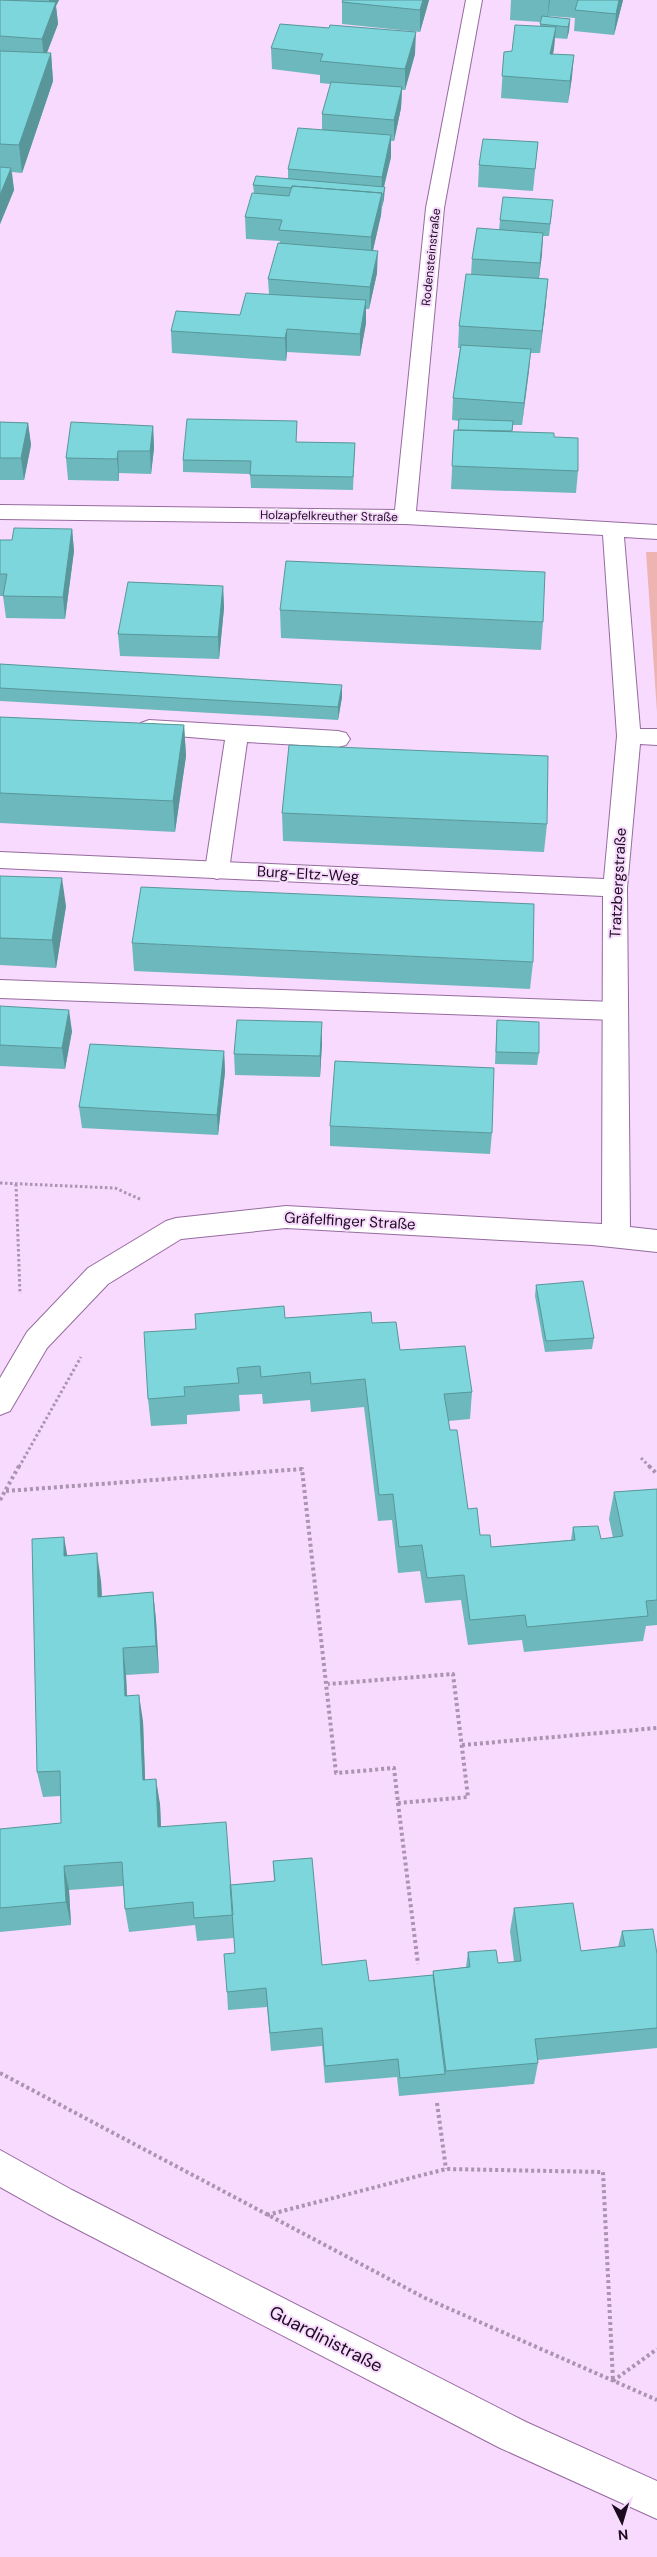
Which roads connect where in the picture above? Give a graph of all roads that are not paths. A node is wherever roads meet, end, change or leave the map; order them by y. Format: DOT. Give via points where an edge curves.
graph roads {
  1 [pos="474,0"];
  2 [pos="0,512"];
  3 [pos="405,517"];
  4 [pos="613,530"];
  5 [pos="657,532"];
  6 [pos="128,727"];
  7 [pos="237,734"];
  8 [pos="629,736"];
  9 [pos="657,737"];
  10 [pos="338,739"];
  11 [pos="0,860"];
  12 [pos="217,870"];
  13 [pos="615,888"];
  14 [pos="0,989"];
  15 [pos="615,1011"];
  16 [pos="616,1236"];
  17 [pos="657,1241"];
  18 [pos="0,1403"];
  19 [pos="0,2167"];
  20 [pos="657,2500"];
  1 -- 3 [label="street, Rodensteinstraße" via="435,208"];
  2 -- 3 [label="street, Holzapfelkreuther Straße"];
  3 -- 4 [label="street, Holzapfelkreuther Straße"];
  4 -- 5 [label="street, Holzapfelkreuther Straße"];
  4 -- 8 [label="street, Tratzbergstraße"];
  6 -- 7 [label="street"];
  7 -- 10 [label="street"];
  7 -- 12 [label="street"];
  8 -- 9 [label="street"];
  8 -- 13 [label="street, Tratzbergstraße"];
  11 -- 12 [label="street, Burg-Eltz-Weg"];
  12 -- 13 [label="street, Burg-Eltz-Weg"];
  13 -- 15 [label="street, Tratzbergstraße"];
  14 -- 15 [label="street"];
  15 -- 16 [label="street, Tratzbergstraße"];
  16 -- 17 [label="street, Gräfelfinger Straße"];
  16 -- 18 [label="street, Gräfelfinger Straße" via="286,1217 176,1230 98,1276 37,1340"];
  19 -- 20 [label="street, Guardinistraße" via="60,2202 513,2435"];
}
